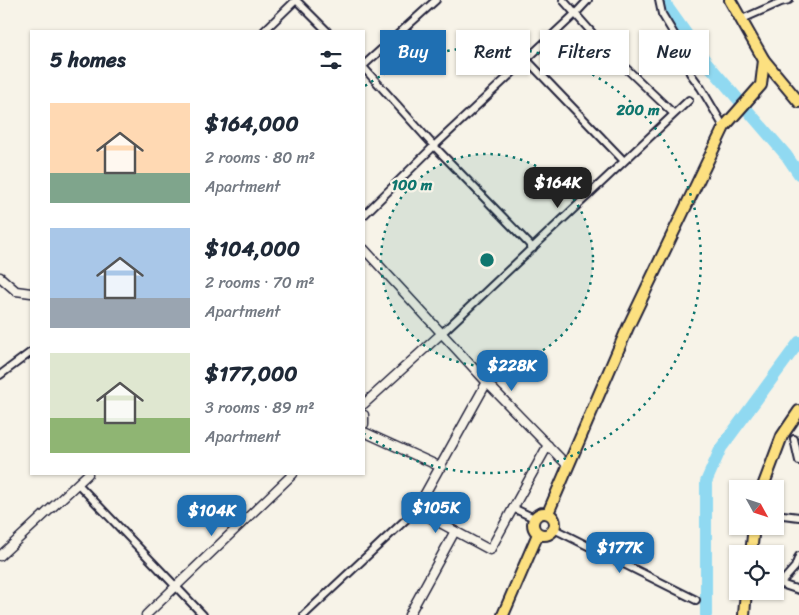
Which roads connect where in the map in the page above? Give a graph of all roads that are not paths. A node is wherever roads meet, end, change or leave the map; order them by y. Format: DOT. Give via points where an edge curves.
graph roads {
  1 [pos="436,0"];
  2 [pos="563,0"];
  3 [pos="588,0"];
  4 [pos="659,0"];
  5 [pos="730,0"];
  6 [pos="789,0"];
  7 [pos="575,14"];
  8 [pos="740,20"];
  9 [pos="265,30"];
  10 [pos="326,30"];
  11 [pos="530,55"];
  12 [pos="764,60"];
  13 [pos="530,63"];
  14 [pos="365,66"];
  15 [pos="365,68"];
  16 [pos="509,75"];
  17 [pos="689,100"];
  18 [pos="799,102"];
  19 [pos="674,114"];
  20 [pos="724,127"];
  21 [pos="434,146"];
  22 [pos="624,161"];
  23 [pos="365,214"];
  24 [pos="533,248"];
  25 [pos="365,249"];
  26 [pos="0,277"];
  27 [pos="30,293"];
  28 [pos="442,333"];
  29 [pos="30,353"];
  30 [pos="0,375"];
  31 [pos="487,382"];
  32 [pos="365,403"];
  33 [pos="799,411"];
  34 [pos="365,432"];
  35 [pos="782,436"];
  36 [pos="796,439"];
  37 [pos="548,445"];
  38 [pos="799,461"];
  39 [pos="568,466"];
  40 [pos="441,467"];
  41 [pos="87,475"];
  42 [pos="292,475"];
  43 [pos="765,480"];
  44 [pos="78,484"];
  45 [pos="513,508"];
  46 [pos="416,510"];
  47 [pos="548,513"];
  48 [pos="784,515"];
  49 [pos="799,517"];
  50 [pos="534,518"];
  51 [pos="554,530"];
  52 [pos="456,531"];
  53 [pos="538,534"];
  54 [pos="0,556"];
  55 [pos="799,556"];
  56 [pos="784,577"];
  57 [pos="784,585"];
  58 [pos="177,586"];
  59 [pos="799,590"];
  60 [pos="696,600"];
  61 [pos="745,600"];
  62 [pos="146,615"];
  63 [pos="203,615"];
  64 [pos="304,615"];
  65 [pos="408,615"];
  66 [pos="503,615"];
  67 [pos="744,615"];
  1 -- 14 [label="street"];
  2 -- 7 [label="street"];
  3 -- 7 [label="street"];
  4 -- 20 [label="street" via="662,14 677,39 690,73"];
  5 -- 8 [label="main road"];
  6 -- 8 [label="street"];
  7 -- 11 [label="street"];
  7 -- 19 [label="street" via="609,52"];
  8 -- 12 [label="main road"];
  9 -- 10 [label="street" via="296,0"];
  12 -- 18 [label="main road"];
  12 -- 20 [label="main road" via="761,85"];
  13 -- 22 [label="street"];
  15 -- 21 [label="street"];
  16 -- 21 [label="street"];
  17 -- 19 [label="street"];
  19 -- 22 [label="street"];
  20 -- 39 [label="main road" via="628,327"];
  21 -- 23 [label="street"];
  21 -- 24 [label="street"];
  22 -- 24 [label="street"];
  24 -- 28 [label="street"];
  25 -- 28 [label="street"];
  26 -- 27 [label="street" via="16,291"];
  28 -- 31 [label="street"];
  28 -- 32 [label="street"];
  29 -- 30 [label="street"];
  31 -- 37 [label="street"];
  31 -- 40 [label="street"];
  33 -- 35 [label="main road"];
  34 -- 40 [label="street"];
  35 -- 36 [label="street"];
  35 -- 43 [label="main road"];
  36 -- 38 [label="street"];
  37 -- 39 [label="street"];
  37 -- 45 [label="street"];
  39 -- 47 [label="main road"];
  40 -- 46 [label="street"];
  41 -- 44 [label="street"];
  42 -- 58 [label="street"];
  44 -- 54 [label="street"];
  44 -- 58 [label="street"];
  45 -- 50 [label="street"];
  45 -- 52 [label="street" via="490,550"];
  46 -- 52 [label="street"];
  46 -- 64 [label="street"];
  47 -- 50 [label="main road"];
  47 -- 51 [label="main road" via="554,518"];
  48 -- 49 [label="street"];
  50 -- 53 [label="main road" via="533,525"];
  51 -- 53 [label="main road" via="549,535"];
  51 -- 60 [label="street"];
  52 -- 65 [label="street"];
  53 -- 66 [label="main road"];
  55 -- 56 [label="street" via="795,567"];
  57 -- 59 [label="street"];
  58 -- 62 [label="street"];
  58 -- 63 [label="street"];
  61 -- 67 [label="main road"];
}
